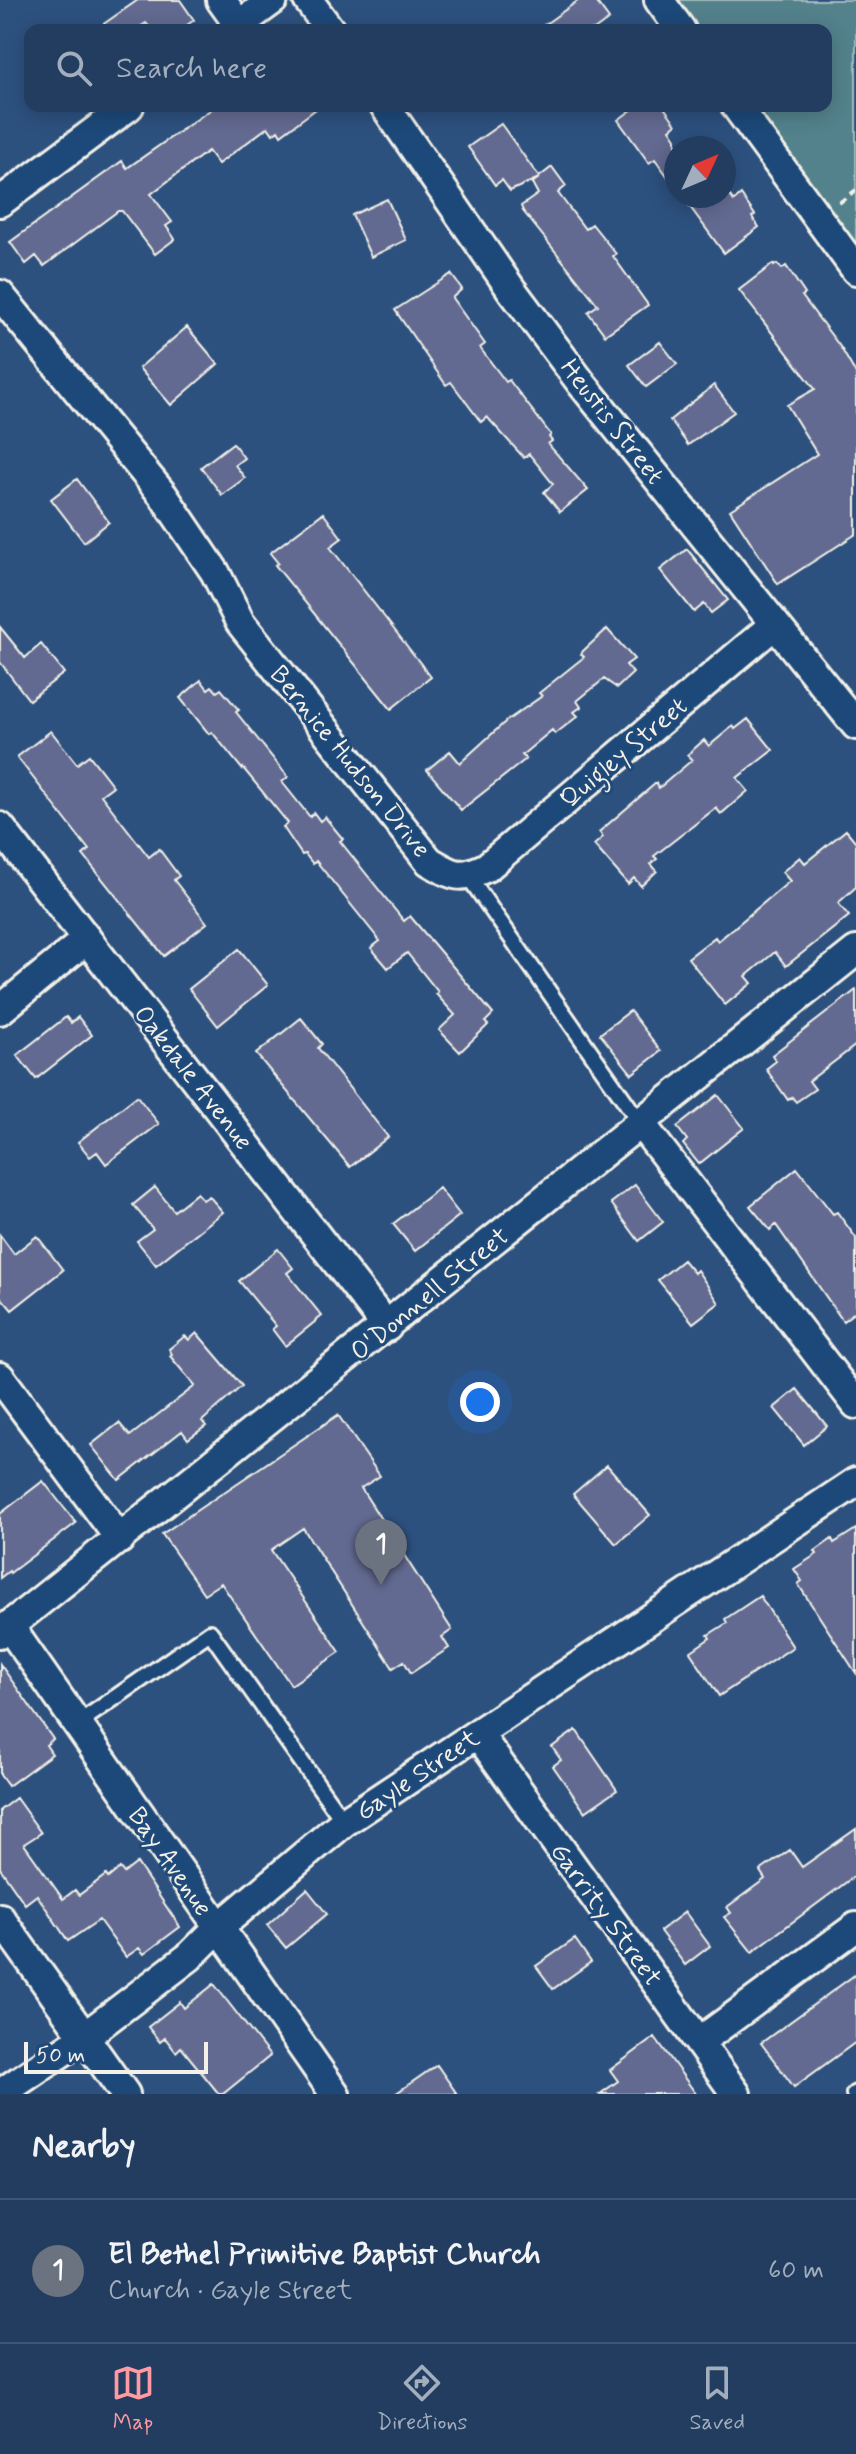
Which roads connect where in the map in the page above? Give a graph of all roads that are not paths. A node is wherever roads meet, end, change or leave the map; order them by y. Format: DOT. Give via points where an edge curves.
graph roads {
  1 [pos="221,0"];
  2 [pos="273,0"];
  3 [pos="308,0"];
  4 [pos="659,0"];
  5 [pos="233,24"];
  6 [pos="240,24"];
  7 [pos="326,24"];
  8 [pos="677,24"];
  9 [pos="121,112"];
  10 [pos="389,112"];
  11 [pos="740,112"];
  12 [pos="0,202"];
  13 [pos="856,270"];
  14 [pos="0,295"];
  15 [pos="775,624"];
  16 [pos="856,725"];
  17 [pos="0,827"];
  18 [pos="468,876"];
  19 [pos="87,939"];
  20 [pos="856,951"];
  21 [pos="0,1010"];
  22 [pos="641,1124"];
  23 [pos="387,1327"];
  24 [pos="0,1377"];
  25 [pos="856,1404"];
  26 [pos="856,1482"];
  27 [pos="120,1539"];
  28 [pos="4,1630"];
  29 [pos="77,1724"];
  30 [pos="478,1734"];
  31 [pos="344,1822"];
  32 [pos="0,1918"];
  33 [pos="856,1927"];
  34 [pos="218,1928"];
  35 [pos="84,2037"];
  36 [pos="699,2042"];
  37 [pos="0,2094"];
  38 [pos="125,2094"];
  39 [pos="335,2094"];
  40 [pos="736,2094"];
  1 -- 5 [label="street"];
  2 -- 6 [label="street"];
  3 -- 7 [label="street"];
  4 -- 8 [label="street"];
  9 -- 12 [label="street"];
  10 -- 15 [label="street, Heustis Street" via="582,384"];
  11 -- 13 [label="street"];
  14 -- 18 [label="street, Bernice Hudson Drive" via="163,495 215,572 240,622 429,861"];
  15 -- 16 [label="street, Heustis Street"];
  15 -- 18 [label="street, Quigley Street" via="487,867"];
  17 -- 19 [label="street, Oakdale Avenue"];
  18 -- 22 [label="lane"];
  19 -- 21 [label="street"];
  19 -- 23 [label="street, Oakdale Avenue"];
  20 -- 22 [label="street, O'Donnell Street"];
  22 -- 23 [label="street, O'Donnell Street"];
  22 -- 25 [label="street"];
  23 -- 27 [label="street, O'Donnell Street"];
  24 -- 27 [label="street"];
  26 -- 30 [label="street, Gayle Street"];
  27 -- 28 [label="street, O'Donnell Street"];
  28 -- 29 [label="street, Bay Avenue"];
  29 -- 31 [label="lane" via="210,1632"];
  29 -- 34 [label="street, Bay Avenue"];
  30 -- 31 [label="street, Gayle Street"];
  30 -- 36 [label="street, Garrity Street"];
  31 -- 34 [label="street, Gayle Street"];
  32 -- 35 [label="street"];
  33 -- 36 [label="street"];
  34 -- 35 [label="street, Gayle Street" via="189,1957"];
  34 -- 39 [label="street, Bay Avenue"];
  35 -- 37 [label="street, Gayle Street"];
  35 -- 38 [label="street"];
  36 -- 40 [label="street, Garrity Street"];
}
